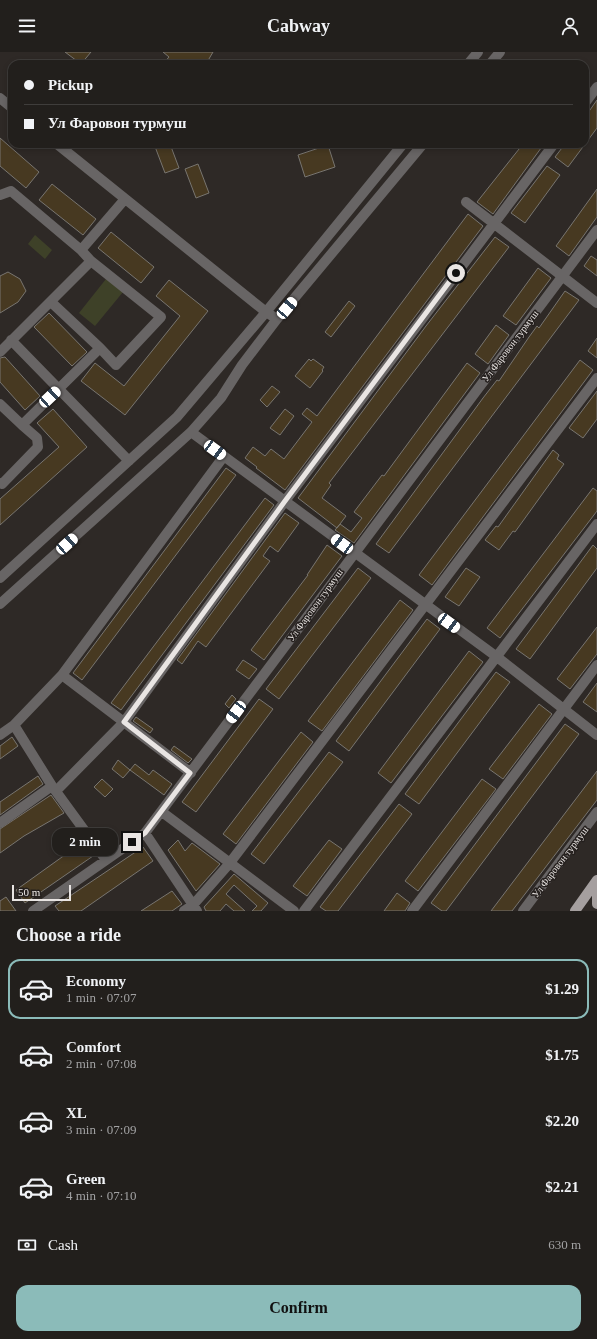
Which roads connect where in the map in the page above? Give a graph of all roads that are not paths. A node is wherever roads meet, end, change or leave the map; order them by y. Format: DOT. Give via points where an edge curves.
graph roads {
  1 [pos="478,52"];
  2 [pos="500,52"];
  3 [pos="471,60"];
  4 [pos="493,60"];
  5 [pos="597,87"];
  6 [pos="0,98"];
  7 [pos="589,98"];
  8 [pos="8,105"];
  9 [pos="62,148"];
  10 [pos="400,148"];
  11 [pos="420,148"];
  12 [pos="551,148"];
  13 [pos="0,195"];
  14 [pos="125,198"];
  15 [pos="466,202"];
  16 [pos="494,222"];
  17 [pos="597,230"];
  18 [pos="81,250"];
  19 [pos="91,261"];
  20 [pos="562,276"];
  21 [pos="51,302"];
  22 [pos="597,303"];
  23 [pos="266,312"];
  24 [pos="277,319"];
  25 [pos="12,340"];
  26 [pos="100,348"];
  27 [pos="0,352"];
  28 [pos="597,378"];
  29 [pos="60,388"];
  30 [pos="0,404"];
  31 [pos="22,425"];
  32 [pos="191,432"];
  33 [pos="224,456"];
  34 [pos="129,461"];
  35 [pos="0,483"];
  36 [pos="285,501"];
  37 [pos="597,524"];
  38 [pos="354,552"];
  39 [pos="0,578"];
  40 [pos="0,604"];
  41 [pos="425,606"];
  42 [pos="497,657"];
  43 [pos="597,666"];
  44 [pos="62,675"];
  45 [pos="563,710"];
  46 [pos="124,722"];
  47 [pos="14,725"];
  48 [pos="0,735"];
  49 [pos="597,735"];
  50 [pos="190,773"];
  51 [pos="54,788"];
  52 [pos="162,812"];
  53 [pos="597,812"];
  54 [pos="0,823"];
  55 [pos="145,833"];
  56 [pos="106,860"];
  57 [pos="229,864"];
  58 [pos="597,880"];
  59 [pos="597,887"];
  60 [pos="597,904"];
  61 [pos="195,908"];
  62 [pos="33,911"];
  63 [pos="184,911"];
  64 [pos="294,911"];
  65 [pos="304,911"];
  66 [pos="412,911"];
  67 [pos="523,911"];
  68 [pos="575,911"];
  1 -- 3 [label="street"];
  2 -- 4 [label="street"];
  5 -- 7 [label="street"];
  6 -- 8 [label="street"];
  9 -- 14 [label="street"];
  10 -- 23 [label="street"];
  11 -- 24 [label="street"];
  12 -- 16 [label="street"];
  13 -- 18 [label="street" via="11,191"];
  14 -- 18 [label="street"];
  14 -- 23 [label="street"];
  15 -- 16 [label="street"];
  16 -- 20 [label="street"];
  16 -- 36 [label="street"];
  17 -- 20 [label="street, Ул Фаровон турмуш"];
  18 -- 19 [label="street"];
  19 -- 21 [label="street"];
  19 -- 26 [label="street" via="161,317 116,365"];
  20 -- 22 [label="street"];
  20 -- 38 [label="street, Ул Фаровон турмуш"];
  21 -- 25 [label="street"];
  21 -- 26 [label="street"];
  23 -- 24 [label="street"];
  23 -- 34 [label="street" via="177,417"];
  24 -- 32 [label="street" via="221,398"];
  25 -- 27 [label="street"];
  25 -- 29 [label="street"];
  26 -- 29 [label="street"];
  28 -- 41 [label="street"];
  29 -- 31 [label="street"];
  29 -- 34 [label="street"];
  30 -- 31 [label="street"];
  31 -- 35 [label="street" via="37,438 38,447 2,484"];
  32 -- 33 [label="street"];
  32 -- 40 [label="street"];
  33 -- 36 [label="street"];
  33 -- 44 [label="street"];
  34 -- 39 [label="street"];
  36 -- 38 [label="street"];
  36 -- 46 [label="street"];
  37 -- 42 [label="street"];
  38 -- 41 [label="street"];
  38 -- 50 [label="street, Ул Фаровон турмуш"];
  41 -- 42 [label="street"];
  41 -- 57 [label="street"];
  42 -- 45 [label="street"];
  42 -- 65 [label="street"];
  43 -- 45 [label="street"];
  44 -- 46 [label="street"];
  44 -- 47 [label="street"];
  45 -- 49 [label="street"];
  45 -- 66 [label="street"];
  46 -- 50 [label="street"];
  46 -- 51 [label="street"];
  47 -- 48 [label="street"];
  47 -- 51 [label="street"];
  50 -- 52 [label="street, Ул Фаровон турмуш"];
  51 -- 54 [label="street"];
  51 -- 56 [label="street"];
  52 -- 55 [label="street, Ул Фаровон турмуш"];
  52 -- 57 [label="street"];
  53 -- 67 [label="street, Ул Фаровон турмуш"];
  55 -- 56 [label="street, Ул Фаровон турмуш"];
  55 -- 61 [label="street"];
  56 -- 62 [label="street, Ул Фаровон турмуш"];
  57 -- 61 [label="street"];
  57 -- 64 [label="street"];
  58 -- 68 [label="main road"];
  59 -- 60 [label="main road"];
  61 -- 63 [label="street"];
}
